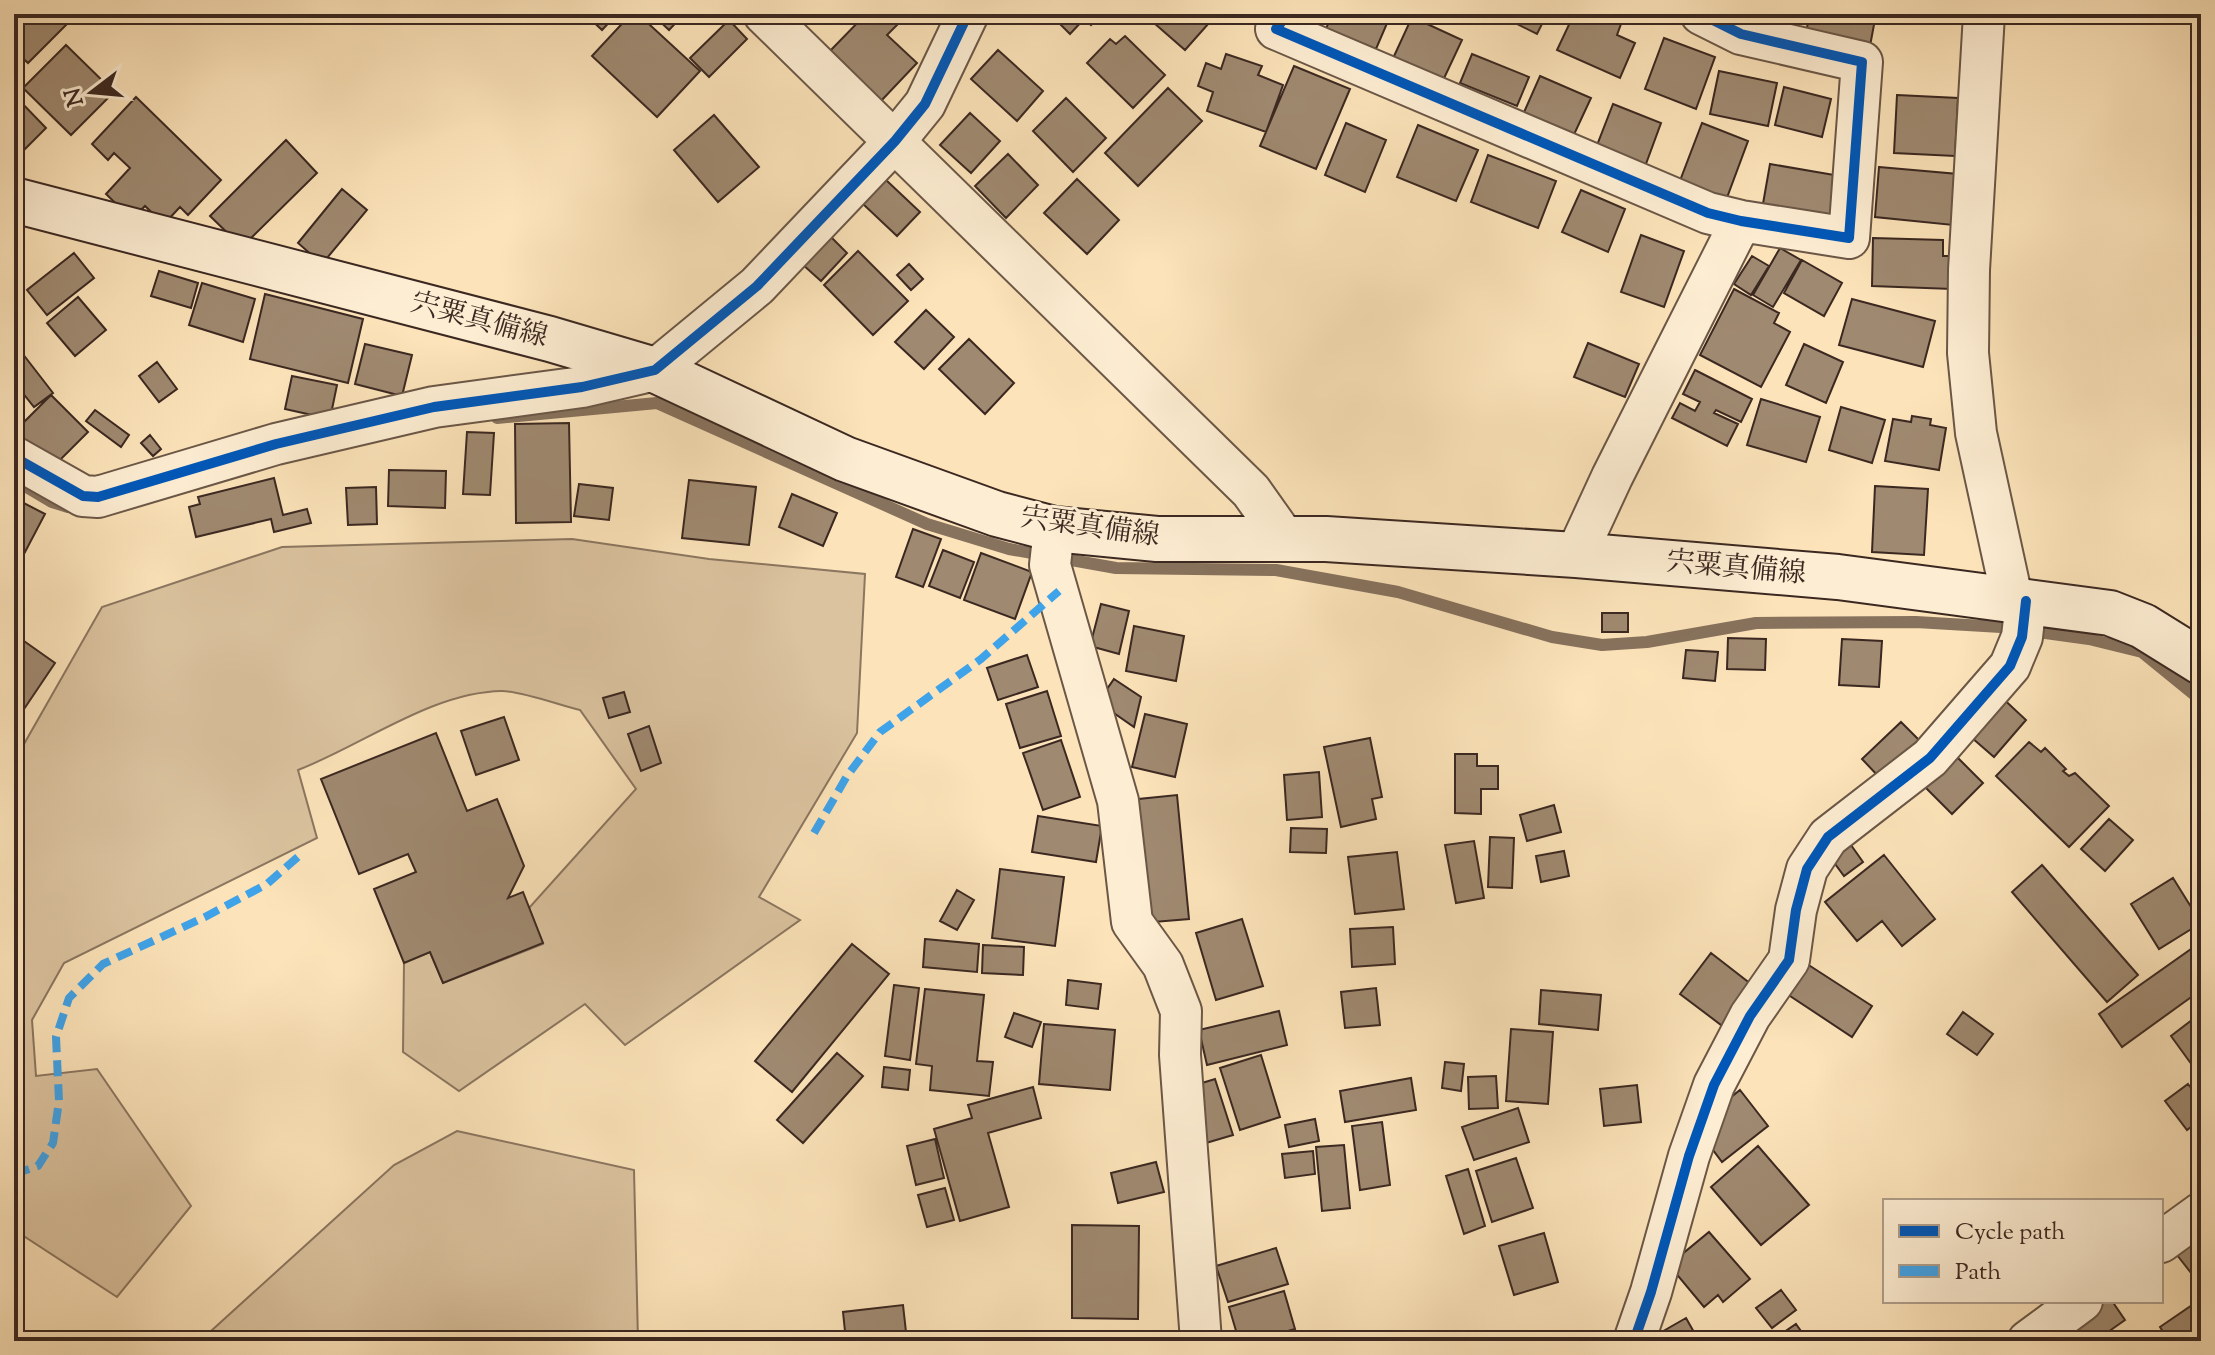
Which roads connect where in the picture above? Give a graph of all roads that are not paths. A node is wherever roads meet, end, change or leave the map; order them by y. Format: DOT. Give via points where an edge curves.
graph roads {
  1 [pos="764,14"];
  2 [pos="968,14"];
  3 [pos="1287,14"];
  4 [pos="1701,14"];
  5 [pos="1984,14"];
  6 [pos="895,141"];
  7 [pos="14,200"];
  8 [pos="1741,221"];
  9 [pos="655,370"];
  10 [pos="14,457"];
  11 [pos="1285,539"];
  12 [pos="1052,547"];
  13 [pos="1576,555"];
  14 [pos="2021,614"];
  15 [pos="2201,662"];
  16 [pos="2201,1213"];
  17 [pos="2163,1241"];
  18 [pos="2079,1303"];
  19 [pos="1201,1341"];
  20 [pos="1634,1341"];
  21 [pos="2028,1341"];
  1 -- 6 [label="street"];
  2 -- 6 [label="street" via="925,104"];
  3 -- 8 [label="street" via="1276,29 1708,213"];
  4 -- 8 [label="street" via="1741,34 1862,62 1849,238"];
  5 -- 14 [label="street" via="1968,353 1976,433"];
  6 -- 9 [label="street" via="757,286"];
  6 -- 11 [label="street" via="1251,491"];
  7 -- 9 [label="main road, 宍粟真備線"];
  8 -- 13 [label="street"];
  9 -- 10 [label="street" via="582,387 434,407 276,444 98,497 83,496"];
  9 -- 12 [label="main road, 宍粟真備線" via="845,459 997,514"];
  11 -- 12 [label="main road, 宍粟真備線" via="1157,539"];
  11 -- 13 [label="main road, 宍粟真備線"];
  12 -- 19 [label="street" via="1118,801 1132,922 1163,965 1181,1011"];
  13 -- 14 [label="main road, 宍粟真備線" via="1838,577"];
  14 -- 15 [label="main road, 宍粟真備線" via="2110,613 2143,626"];
  14 -- 20 [label="street" via="2010,666 1930,758 1828,837 1807,869 1789,960 1750,1016 1714,1085"];
  16 -- 17 [label="street"];
  18 -- 21 [label="street"];
}
